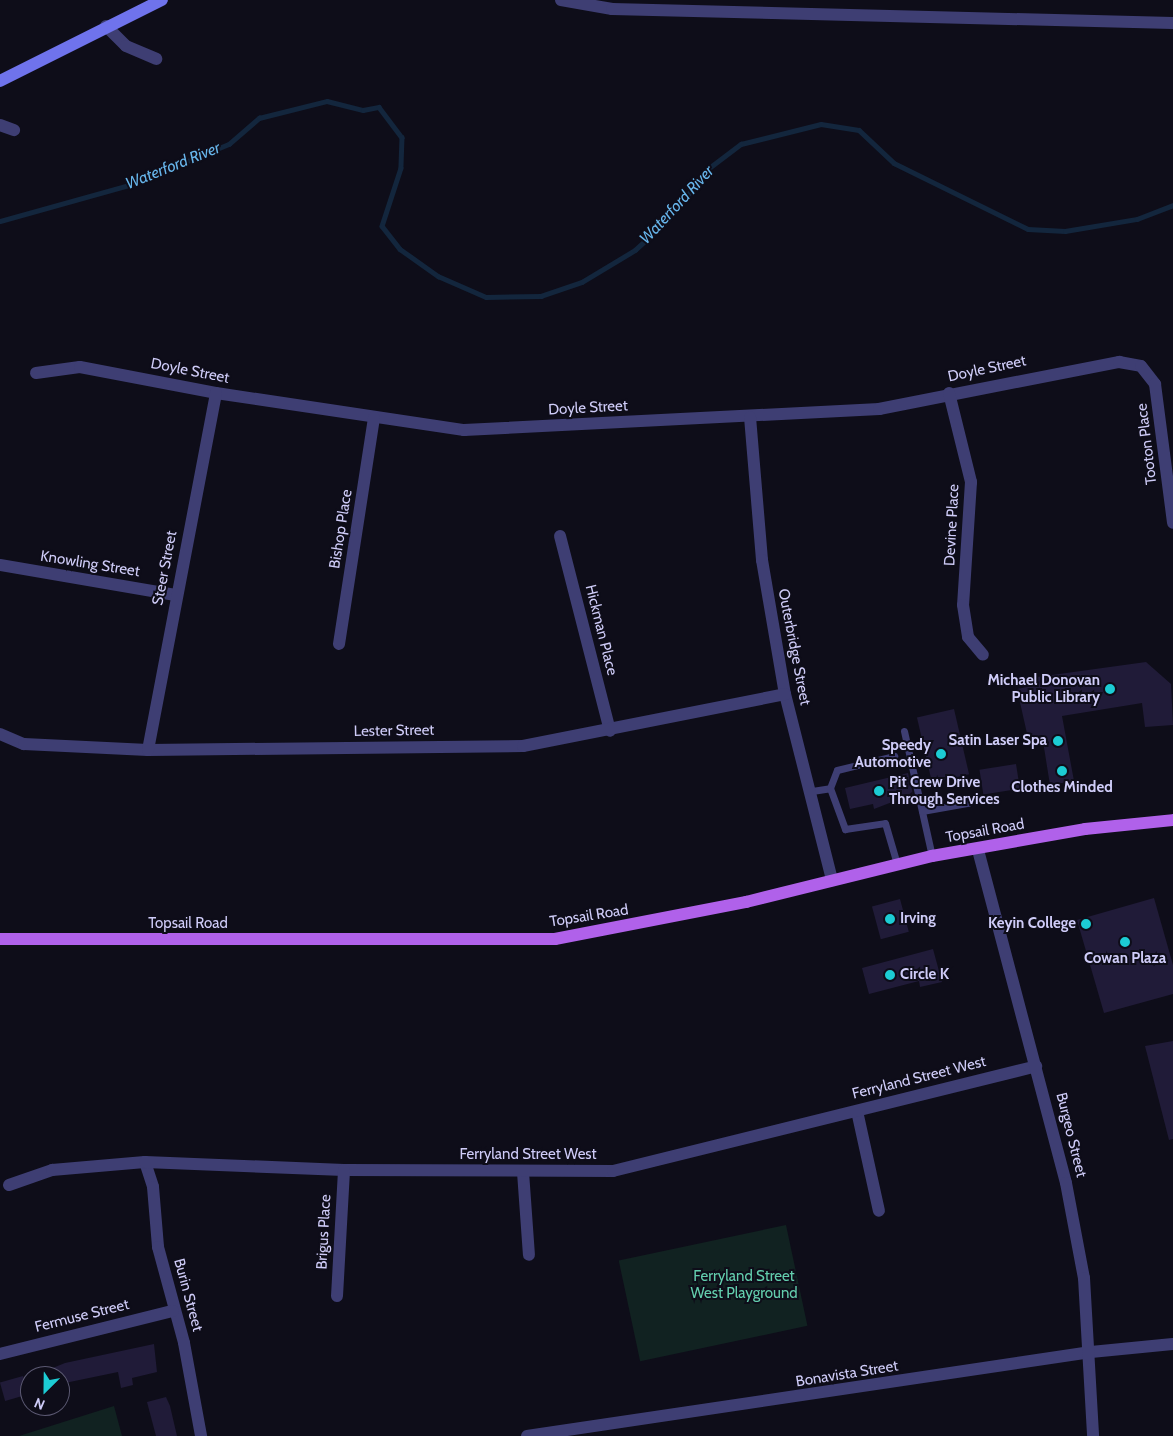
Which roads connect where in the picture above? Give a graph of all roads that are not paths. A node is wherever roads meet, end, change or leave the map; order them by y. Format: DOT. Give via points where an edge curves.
graph roads {
  1 [pos="162,0"];
  2 [pos="561,0"];
  3 [pos="1173,23"];
  4 [pos="106,26"];
  5 [pos="156,59"];
  6 [pos="0,82"];
  7 [pos="0,125"];
  8 [pos="14,130"];
  9 [pos="1141,366"];
  10 [pos="36,373"];
  11 [pos="216,393"];
  12 [pos="950,393"];
  13 [pos="750,417"];
  14 [pos="374,418"];
  15 [pos="1173,523"];
  16 [pos="560,536"];
  17 [pos="0,566"];
  18 [pos="176,594"];
  19 [pos="339,644"];
  20 [pos="983,655"];
  21 [pos="785,694"];
  22 [pos="610,731"];
  23 [pos="904,731"];
  24 [pos="0,734"];
  25 [pos="148,750"];
  26 [pos="894,756"];
  27 [pos="830,788"];
  28 [pos="812,791"];
  29 [pos="968,803"];
  30 [pos="922,811"];
  31 [pos="1173,820"];
  32 [pos="978,850"];
  33 [pos="932,856"];
  34 [pos="897,864"];
  35 [pos="832,880"];
  36 [pos="0,939"];
  37 [pos="1036,1066"];
  38 [pos="857,1111"];
  39 [pos="145,1162"];
  40 [pos="344,1170"];
  41 [pos="523,1172"];
  42 [pos="8,1185"];
  43 [pos="879,1211"];
  44 [pos="529,1255"];
  45 [pos="337,1296"];
  46 [pos="173,1310"];
  47 [pos="1173,1344"];
  48 [pos="1091,1352"];
  49 [pos="0,1354"];
  50 [pos="202,1436"];
  51 [pos="527,1436"];
  52 [pos="1093,1436"];
  1 -- 4 [label="main road"];
  2 -- 3 [label="street" via="612,9"];
  4 -- 5 [label="street" via="126,46"];
  4 -- 6 [label="main road"];
  7 -- 8 [label="street"];
  9 -- 12 [label="street, Doyle Street" via="1095,363"];
  9 -- 15 [label="street, Tooton Place" via="1155,384"];
  10 -- 11 [label="street, Doyle Street" via="80,367"];
  11 -- 14 [label="street, Doyle Street"];
  11 -- 18 [label="street, Steer Street"];
  12 -- 13 [label="street, Doyle Street" via="879,409"];
  12 -- 20 [label="street, Devine Place" via="971,482 963,605 968,637"];
  13 -- 14 [label="street, Doyle Street" via="464,430"];
  13 -- 21 [label="street, Outerbridge Street" via="762,560"];
  14 -- 19 [label="street, Bishop Place"];
  16 -- 22 [label="street, Hickman Place"];
  17 -- 18 [label="street, Knowling Street"];
  18 -- 25 [label="street, Steer Street"];
  21 -- 22 [label="street, Lester Street"];
  21 -- 28 [label="street, Outerbridge Street"];
  22 -- 25 [label="street, Lester Street" via="522,746"];
  23 -- 30 [label="lane"];
  24 -- 25 [label="street, Lester Street" via="24,744"];
  26 -- 27 [label="lane" via="837,770"];
  27 -- 28 [label="lane"];
  27 -- 34 [label="lane" via="844,829 885,823"];
  28 -- 35 [label="street, Outerbridge Street"];
  29 -- 30 [label="lane"];
  30 -- 33 [label="lane"];
  31 -- 32 [label="main road, Topsail Road" via="1086,829"];
  32 -- 33 [label="main road, Topsail Road"];
  32 -- 37 [label="street, Burgeo Street"];
  33 -- 34 [label="main road, Topsail Road"];
  34 -- 35 [label="main road, Topsail Road"];
  35 -- 36 [label="main road, Topsail Road" via="746,902 555,939"];
  37 -- 38 [label="street, Ferryland Street West"];
  37 -- 48 [label="street, Burgeo Street" via="1066,1183"];
  38 -- 41 [label="street, Ferryland Street West" via="613,1171"];
  38 -- 43 [label="street"];
  39 -- 40 [label="street, Ferryland Street West"];
  39 -- 42 [label="street, Ferryland Street West" via="52,1170"];
  39 -- 46 [label="street, Burin Street"];
  40 -- 41 [label="street, Ferryland Street West"];
  40 -- 45 [label="street, Brigus Place"];
  41 -- 44 [label="street"];
  46 -- 49 [label="street, Fermuse Street"];
  46 -- 50 [label="street, Burin Street" via="184,1343"];
  47 -- 48 [label="street, Bonavista Street"];
  48 -- 51 [label="street, Bonavista Street"];
  48 -- 52 [label="street, Burgeo Street"];
}
